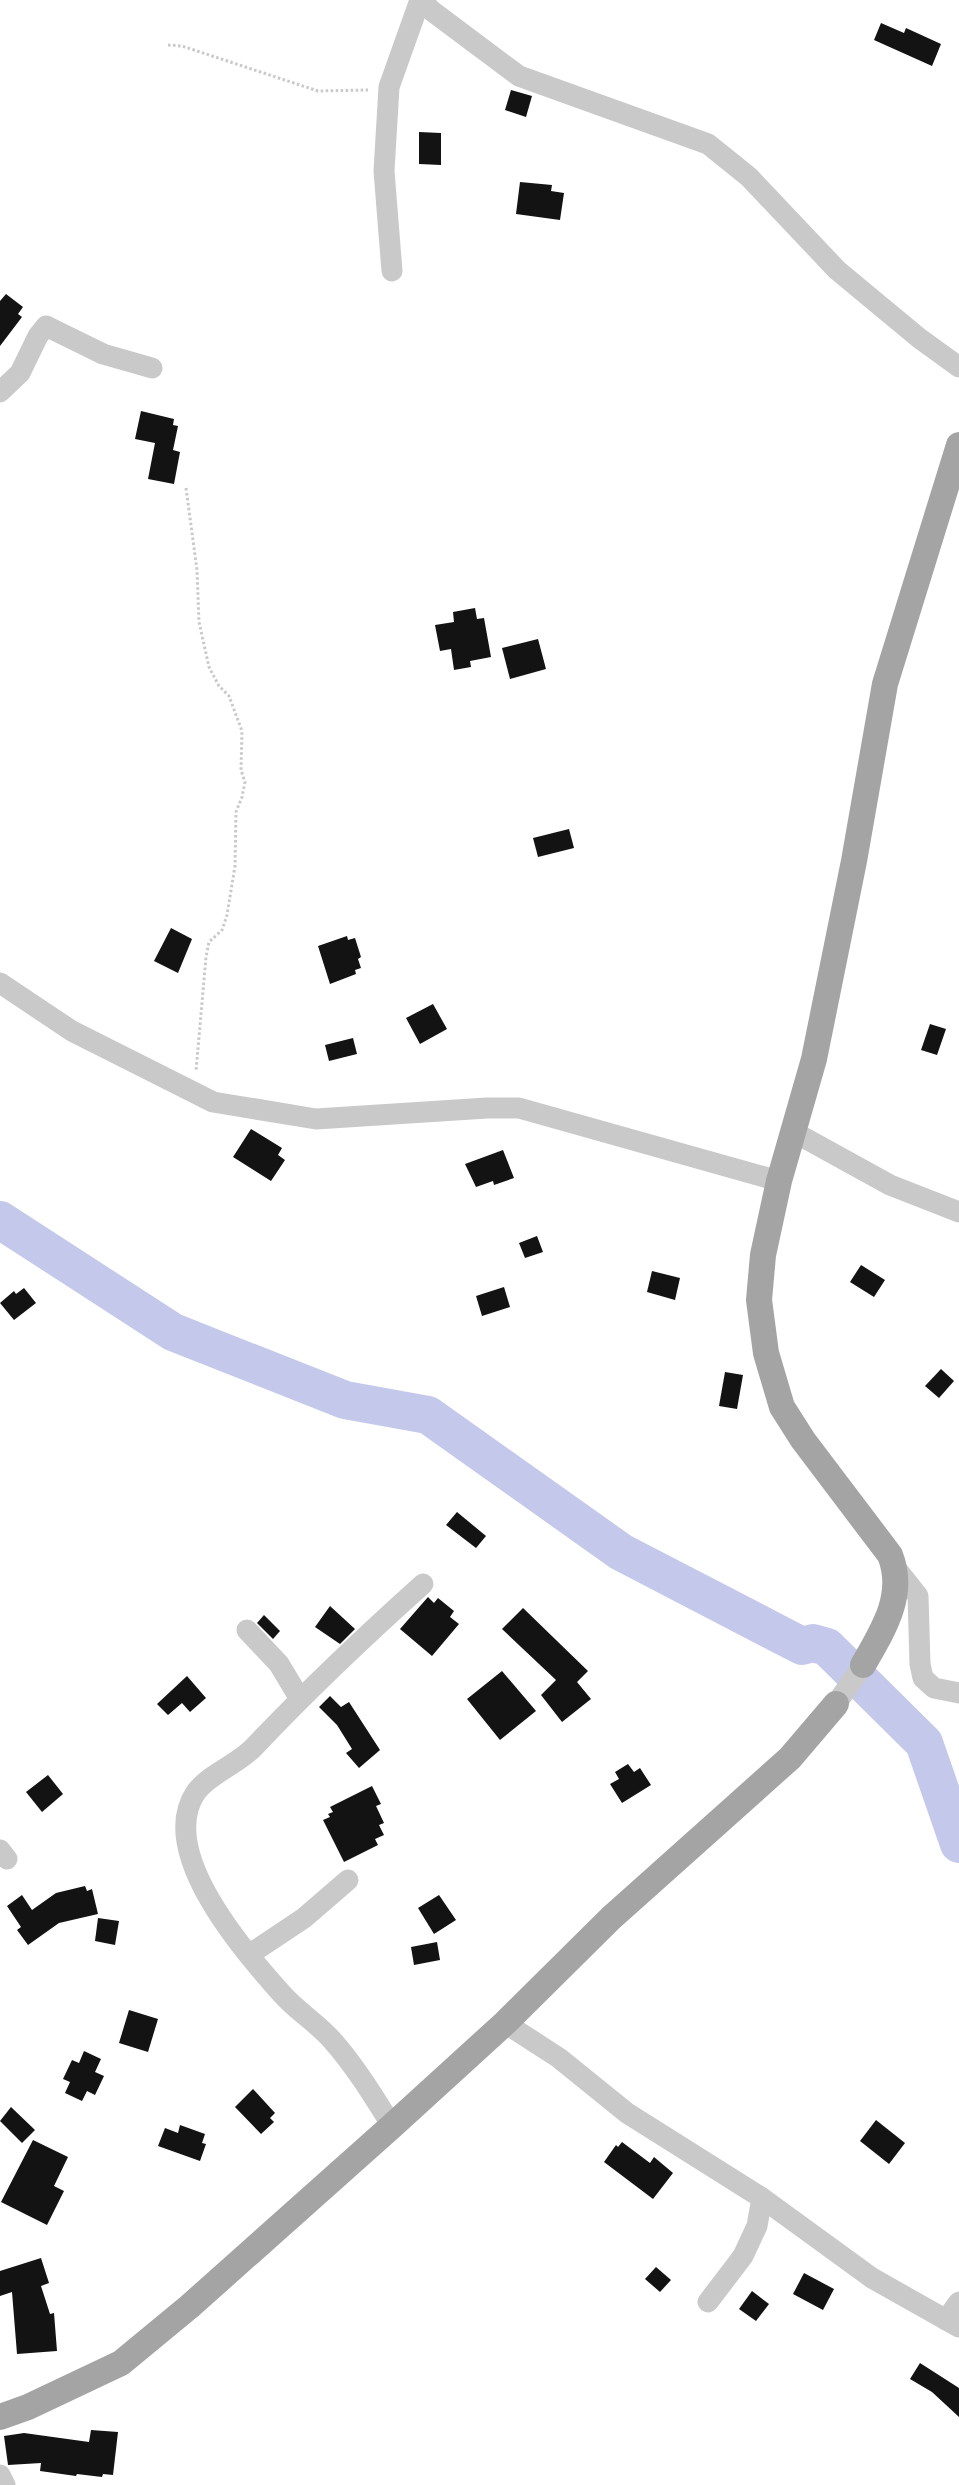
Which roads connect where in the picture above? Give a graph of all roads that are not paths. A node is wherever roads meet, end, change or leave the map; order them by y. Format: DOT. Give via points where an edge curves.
graph roads {
  1 [pos="420,0"];
  2 [pos="392,271"];
  3 [pos="959,367"];
  4 [pos="152,368"];
  5 [pos="0,392"];
  6 [pos="959,446"];
  7 [pos="0,982"];
  8 [pos="792,1130"];
  9 [pos="779,1181"];
  10 [pos="959,1212"];
  11 [pos="895,1567"];
  12 [pos="423,1584"];
  13 [pos="247,1630"];
  14 [pos="863,1665"];
  15 [pos="959,1693"];
  16 [pos="300,1699"];
  17 [pos="836,1704"];
  18 [pos="348,1880"];
  19 [pos="250,1954"];
  20 [pos="505,2023"];
  21 [pos="392,2126"];
  22 [pos="762,2198"];
  23 [pos="708,2302"];
  24 [pos="959,2302"];
  25 [pos="952,2323"];
  26 [pos="0,2417"];
  27 [pos="0,2475"];
  28 [pos="5,2485"];
  1 -- 2 [label="street" via="389,87 384,171"];
  1 -- 3 [label="street" via="519,76 708,144 748,177 837,270"];
  4 -- 5 [label="street" via="103,354 46,326 20,373"];
  6 -- 8 [label="main road" via="885,684 816,1049"];
  7 -- 9 [label="street" via="72,1031 213,1102 316,1120 519,1108"];
  8 -- 9 [label="main road"];
  8 -- 10 [label="street" via="890,1185"];
  9 -- 11 [label="main road" via="763,1255 759,1300 768,1362 782,1407 890,1555"];
  11 -- 14 [label="main road" via="897,1584 891,1607 881,1634"];
  11 -- 15 [label="street" via="918,1596 923,1678 934,1688"];
  12 -- 16 [label="street"];
  13 -- 16 [label="street" via="279,1664"];
  14 -- 17 [label="street"];
  16 -- 19 [label="street" via="253,1748 197,1791 186,1818 186,1846 210,1903"];
  17 -- 20 [label="main road" via="790,1758 611,1918"];
  18 -- 19 [label="street" via="304,1918"];
  19 -- 21 [label="street" via="282,1995 333,2041 373,2094"];
  20 -- 21 [label="main road"];
  20 -- 22 [label="street" via="559,2058 627,2113"];
  21 -- 26 [label="main road" via="121,2364"];
  22 -- 23 [label="street" via="757,2226 743,2256"];
  22 -- 25 [label="street" via="872,2278"];
  24 -- 25 [label="street"];
  27 -- 28 [label="street"];
}
